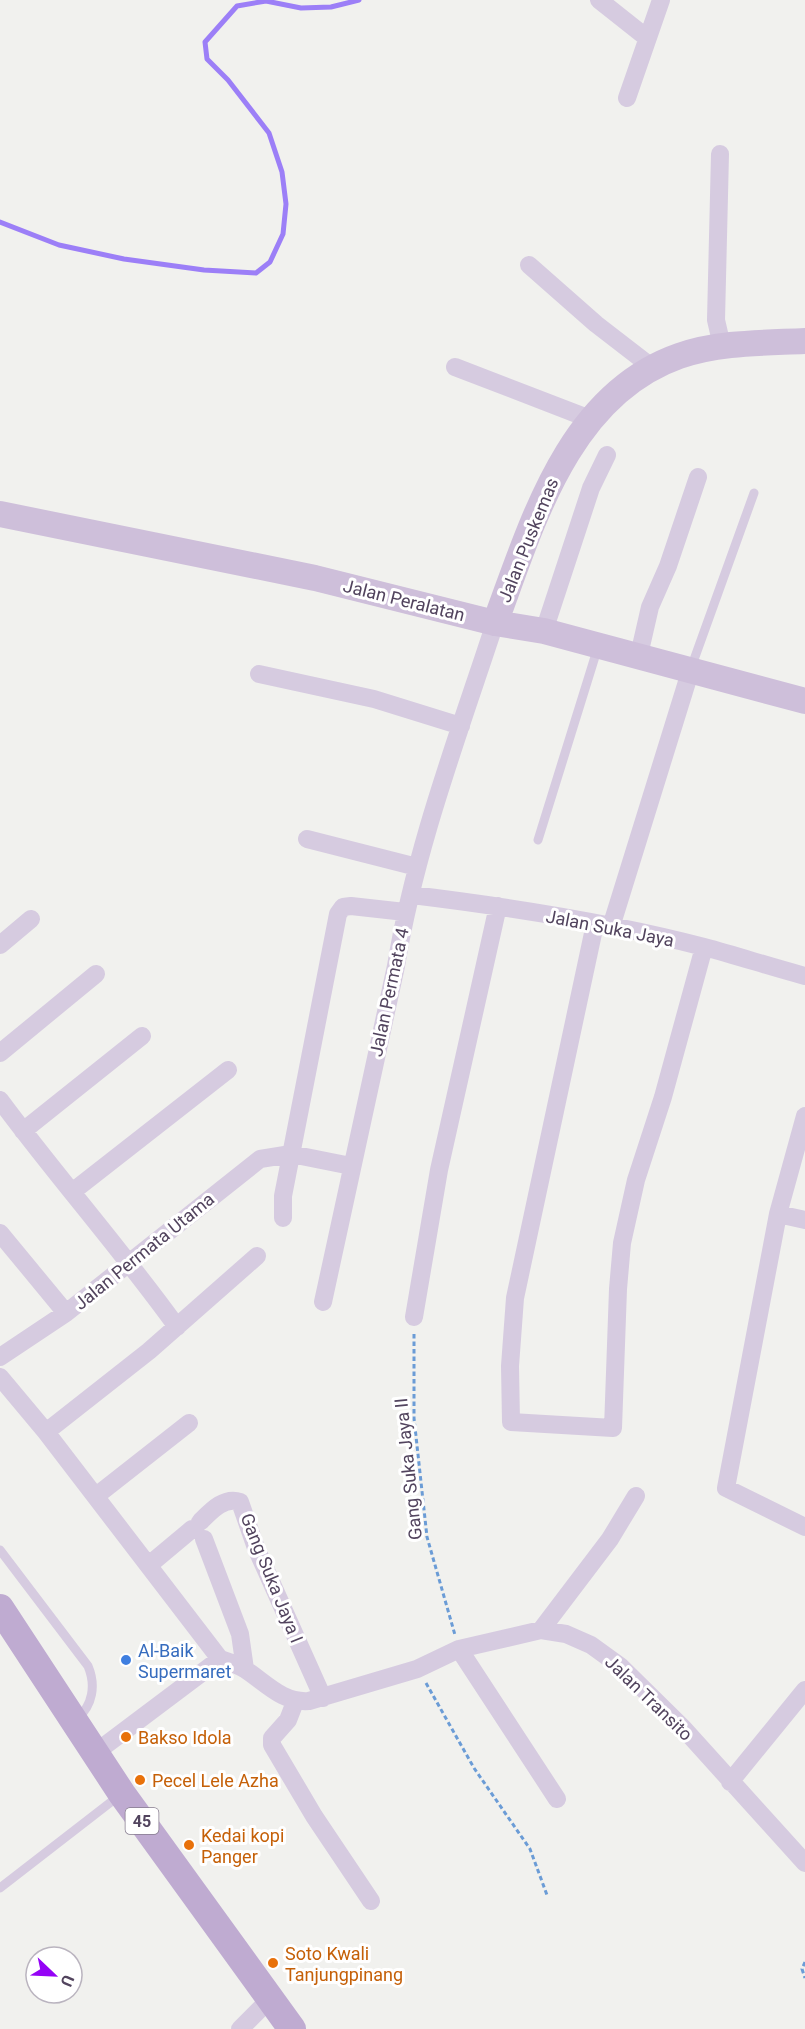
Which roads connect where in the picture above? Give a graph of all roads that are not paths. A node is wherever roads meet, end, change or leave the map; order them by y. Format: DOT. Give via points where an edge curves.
graph roads {
  1 [pos="599,0"];
  2 [pos="661,0"];
  3 [pos="647,38"];
  4 [pos="627,98"];
  5 [pos="720,154"];
  6 [pos="529,265"];
  7 [pos="805,341"];
  8 [pos="722,346"];
  9 [pos="455,367"];
  10 [pos="653,368"];
  11 [pos="590,418"];
  12 [pos="607,455"];
  13 [pos="698,477"];
  14 [pos="754,493"];
  15 [pos="0,514"];
  16 [pos="495,623"];
  17 [pos="544,631"];
  18 [pos="599,645"];
  19 [pos="639,655"];
  20 [pos="691,669"];
  21 [pos="260,674"];
  22 [pos="805,701"];
  23 [pos="461,726"];
  24 [pos="308,839"];
  25 [pos="538,840"];
  26 [pos="417,867"];
  27 [pos="412,895"];
  28 [pos="498,906"];
  29 [pos="405,912"];
  30 [pos="31,919"];
  31 [pos="603,925"];
  32 [pos="0,945"];
  33 [pos="704,947"];
  34 [pos="96,974"];
  35 [pos="805,976"];
  36 [pos="142,1036"];
  37 [pos="0,1053"];
  38 [pos="228,1070"];
  39 [pos="0,1100"];
  40 [pos="805,1116"];
  41 [pos="23,1131"];
  42 [pos="291,1154"];
  43 [pos="351,1166"];
  44 [pos="72,1192"];
  45 [pos="778,1214"];
  46 [pos="283,1218"];
  47 [pos="805,1220"];
  48 [pos="0,1233"];
  49 [pos="257,1256"];
  50 [pos="130,1262"];
  51 [pos="323,1302"];
  52 [pos="66,1313"];
  53 [pos="414,1317"];
  54 [pos="177,1327"];
  55 [pos="0,1357"];
  56 [pos="0,1377"];
  57 [pos="189,1423"];
  58 [pos="46,1432"];
  59 [pos="96,1496"];
  60 [pos="636,1496"];
  61 [pos="805,1527"];
  62 [pos="198,1530"];
  63 [pos="0,1550"];
  64 [pos="149,1565"];
  65 [pos="2,1616"];
  66 [pos="541,1630"];
  67 [pos="459,1649"];
  68 [pos="220,1659"];
  69 [pos="245,1669"];
  70 [pos="805,1689"];
  71 [pos="323,1698"];
  72 [pos="295,1702"];
  73 [pos="74,1721"];
  74 [pos="95,1753"];
  75 [pos="730,1782"];
  76 [pos="122,1794"];
  77 [pos="557,1799"];
  78 [pos="805,1863"];
  79 [pos="0,1888"];
  80 [pos="371,1901"];
  81 [pos="270,1998"];
  82 [pos="240,2029"];
  83 [pos="291,2029"];
  1 -- 3 [label="street"];
  2 -- 3 [label="street"];
  3 -- 4 [label="street"];
  5 -- 8 [label="street" via="716,320"];
  6 -- 10 [label="street"];
  7 -- 8 [label="street, Jalan Puskemas"];
  8 -- 10 [label="street, Jalan Puskemas" via="678,356"];
  9 -- 11 [label="street"];
  10 -- 11 [label="street, Jalan Puskemas"];
  11 -- 16 [label="street, Jalan Puskemas" via="554,476"];
  12 -- 17 [label="street" via="591,488"];
  13 -- 19 [label="street" via="650,607"];
  14 -- 20 [label="lane"];
  15 -- 16 [label="street, Jalan Peralatan" via="315,578"];
  16 -- 17 [label="street, Jalan Peralatan"];
  16 -- 23 [label="street, Jalan Puskemas"];
  17 -- 18 [label="street, Jalan Peralatan"];
  18 -- 19 [label="street, Jalan Peralatan"];
  18 -- 25 [label="lane"];
  19 -- 20 [label="street, Jalan Peralatan"];
  20 -- 22 [label="street, Jalan Peralatan"];
  20 -- 31 [label="street"];
  21 -- 23 [label="street" via="374,699"];
  23 -- 26 [label="street, Jalan Puskemas"];
  24 -- 26 [label="street"];
  26 -- 27 [label="street, Jalan Puskemas"];
  27 -- 28 [label="street, Jalan Suka Jaya"];
  27 -- 29 [label="street, Jalan Puskemas"];
  28 -- 31 [label="street, Jalan Suka Jaya"];
  28 -- 53 [label="street" via="439,1170"];
  29 -- 42 [label="street, Jalan Permata 4" via="351,906 338,914"];
  29 -- 43 [label="street, Jalan Permata 4"];
  30 -- 32 [label="street"];
  31 -- 33 [label="street, Jalan Suka Jaya"];
  31 -- 33 [label="street" via="515,1298 511,1422 613,1428 622,1243 636,1180"];
  33 -- 35 [label="street, Jalan Suka Jaya"];
  34 -- 37 [label="street"];
  36 -- 41 [label="street"];
  38 -- 44 [label="street"];
  39 -- 41 [label="street"];
  40 -- 45 [label="street"];
  41 -- 44 [label="street"];
  42 -- 43 [label="street"];
  42 -- 46 [label="street, Jalan Permata 4"];
  42 -- 50 [label="street, Jalan Permata Utama" via="260,1159"];
  43 -- 51 [label="street, Jalan Permata 4"];
  44 -- 50 [label="street"];
  45 -- 47 [label="street"];
  45 -- 61 [label="street" via="726,1488"];
  48 -- 52 [label="street"];
  49 -- 54 [label="street"];
  50 -- 52 [label="street, Jalan Permata Utama"];
  50 -- 54 [label="street"];
  52 -- 55 [label="street, Jalan Permata Utama"];
  54 -- 58 [label="street"];
  56 -- 58 [label="street"];
  57 -- 59 [label="street"];
  58 -- 59 [label="street"];
  59 -- 64 [label="street"];
  60 -- 66 [label="street" via="610,1539"];
  62 -- 64 [label="street"];
  62 -- 69 [label="street" via="240,1634"];
  62 -- 71 [label="street, Gang Suka Jaya I" via="210,1511 227,1501 240,1503"];
  63 -- 73 [label="lane" via="88,1665 93,1679 91,1697 85,1712"];
  64 -- 68 [label="street"];
  65 -- 73 [label="main road, 45"];
  66 -- 67 [label="street, Jalan Transito"];
  66 -- 75 [label="street, Jalan Transito" via="575,1638 620,1666 684,1729"];
  67 -- 71 [label="street, Jalan Transito" via="416,1669"];
  67 -- 77 [label="street"];
  68 -- 69 [label="street"];
  68 -- 74 [label="street"];
  69 -- 72 [label="street"];
  70 -- 75 [label="street"];
  71 -- 72 [label="street"];
  72 -- 80 [label="street" via="288,1720 272,1738 272,1745"];
  73 -- 74 [label="main road, 45"];
  74 -- 76 [label="main road, 45"];
  75 -- 78 [label="street, Jalan Transito"];
  76 -- 79 [label="lane"];
  76 -- 81 [label="main road, 45"];
  81 -- 82 [label="street"];
  81 -- 83 [label="main road, 45"];
}
